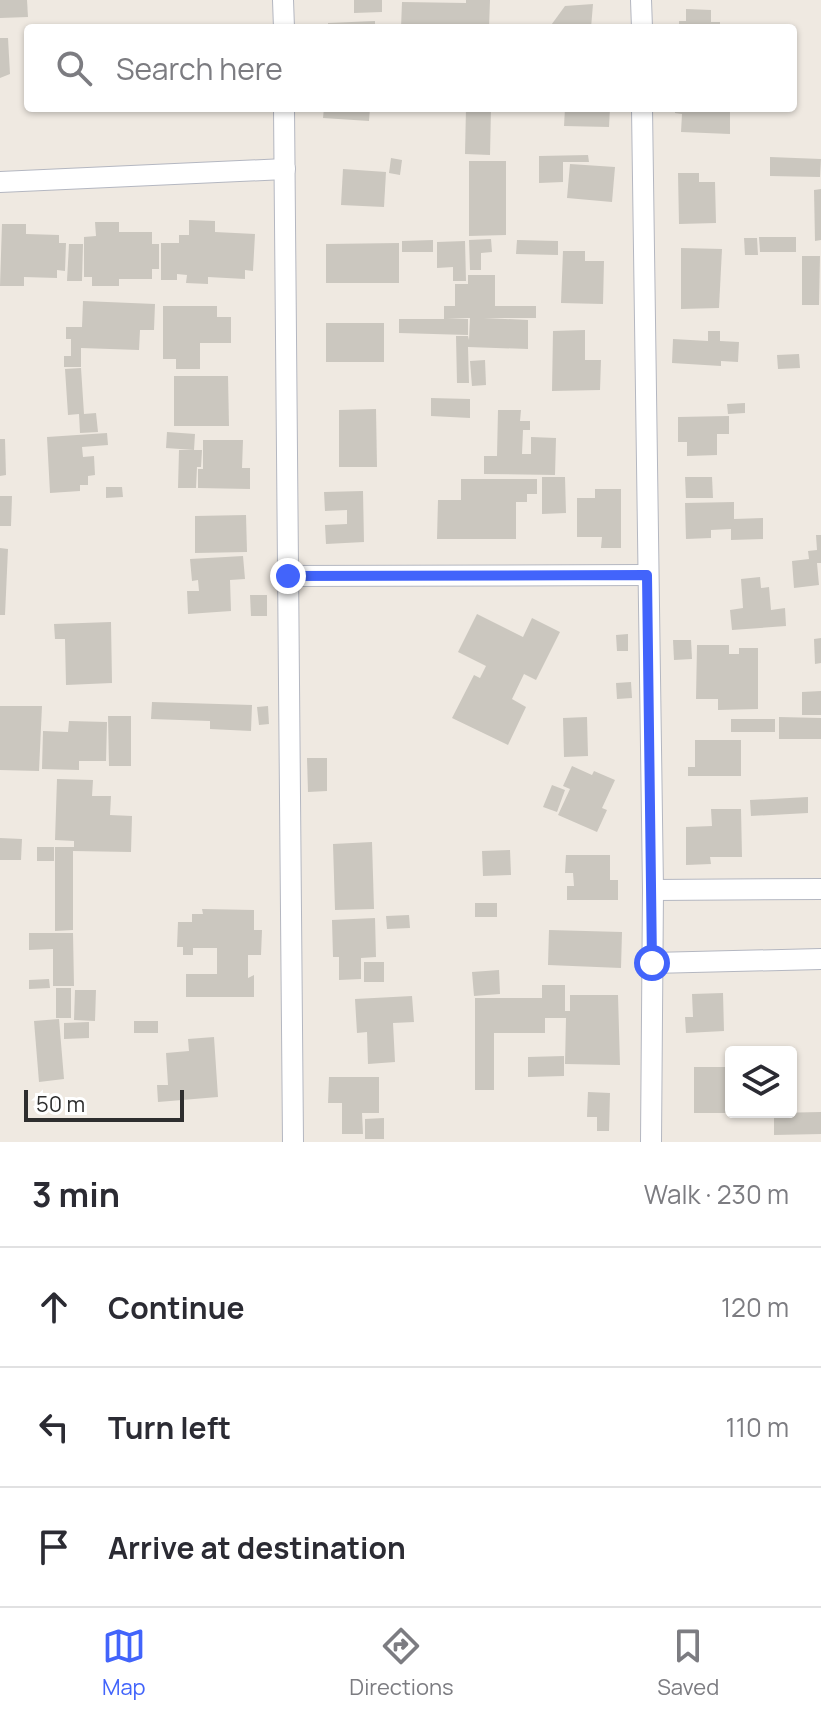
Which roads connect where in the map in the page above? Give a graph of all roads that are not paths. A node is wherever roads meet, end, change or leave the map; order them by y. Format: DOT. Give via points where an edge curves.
graph roads {
  1 [pos="283,0"];
  2 [pos="641,0"];
  3 [pos="284,24"];
  4 [pos="642,24"];
  5 [pos="284,112"];
  6 [pos="642,112"];
  7 [pos="285,169"];
  8 [pos="0,182"];
  9 [pos="647,575"];
  10 [pos="288,576"];
  11 [pos="821,889"];
  12 [pos="653,890"];
  13 [pos="821,959"];
  14 [pos="652,963"];
  15 [pos="293,1142"];
  16 [pos="651,1142"];
  1 -- 3 [label="street"];
  2 -- 4 [label="street"];
  5 -- 7 [label="street"];
  6 -- 9 [label="street"];
  7 -- 8 [label="street"];
  7 -- 10 [label="street"];
  9 -- 10 [label="street"];
  9 -- 12 [label="street"];
  10 -- 15 [label="street"];
  11 -- 12 [label="street"];
  12 -- 14 [label="street"];
  13 -- 14 [label="street"];
  14 -- 16 [label="street"];
}
